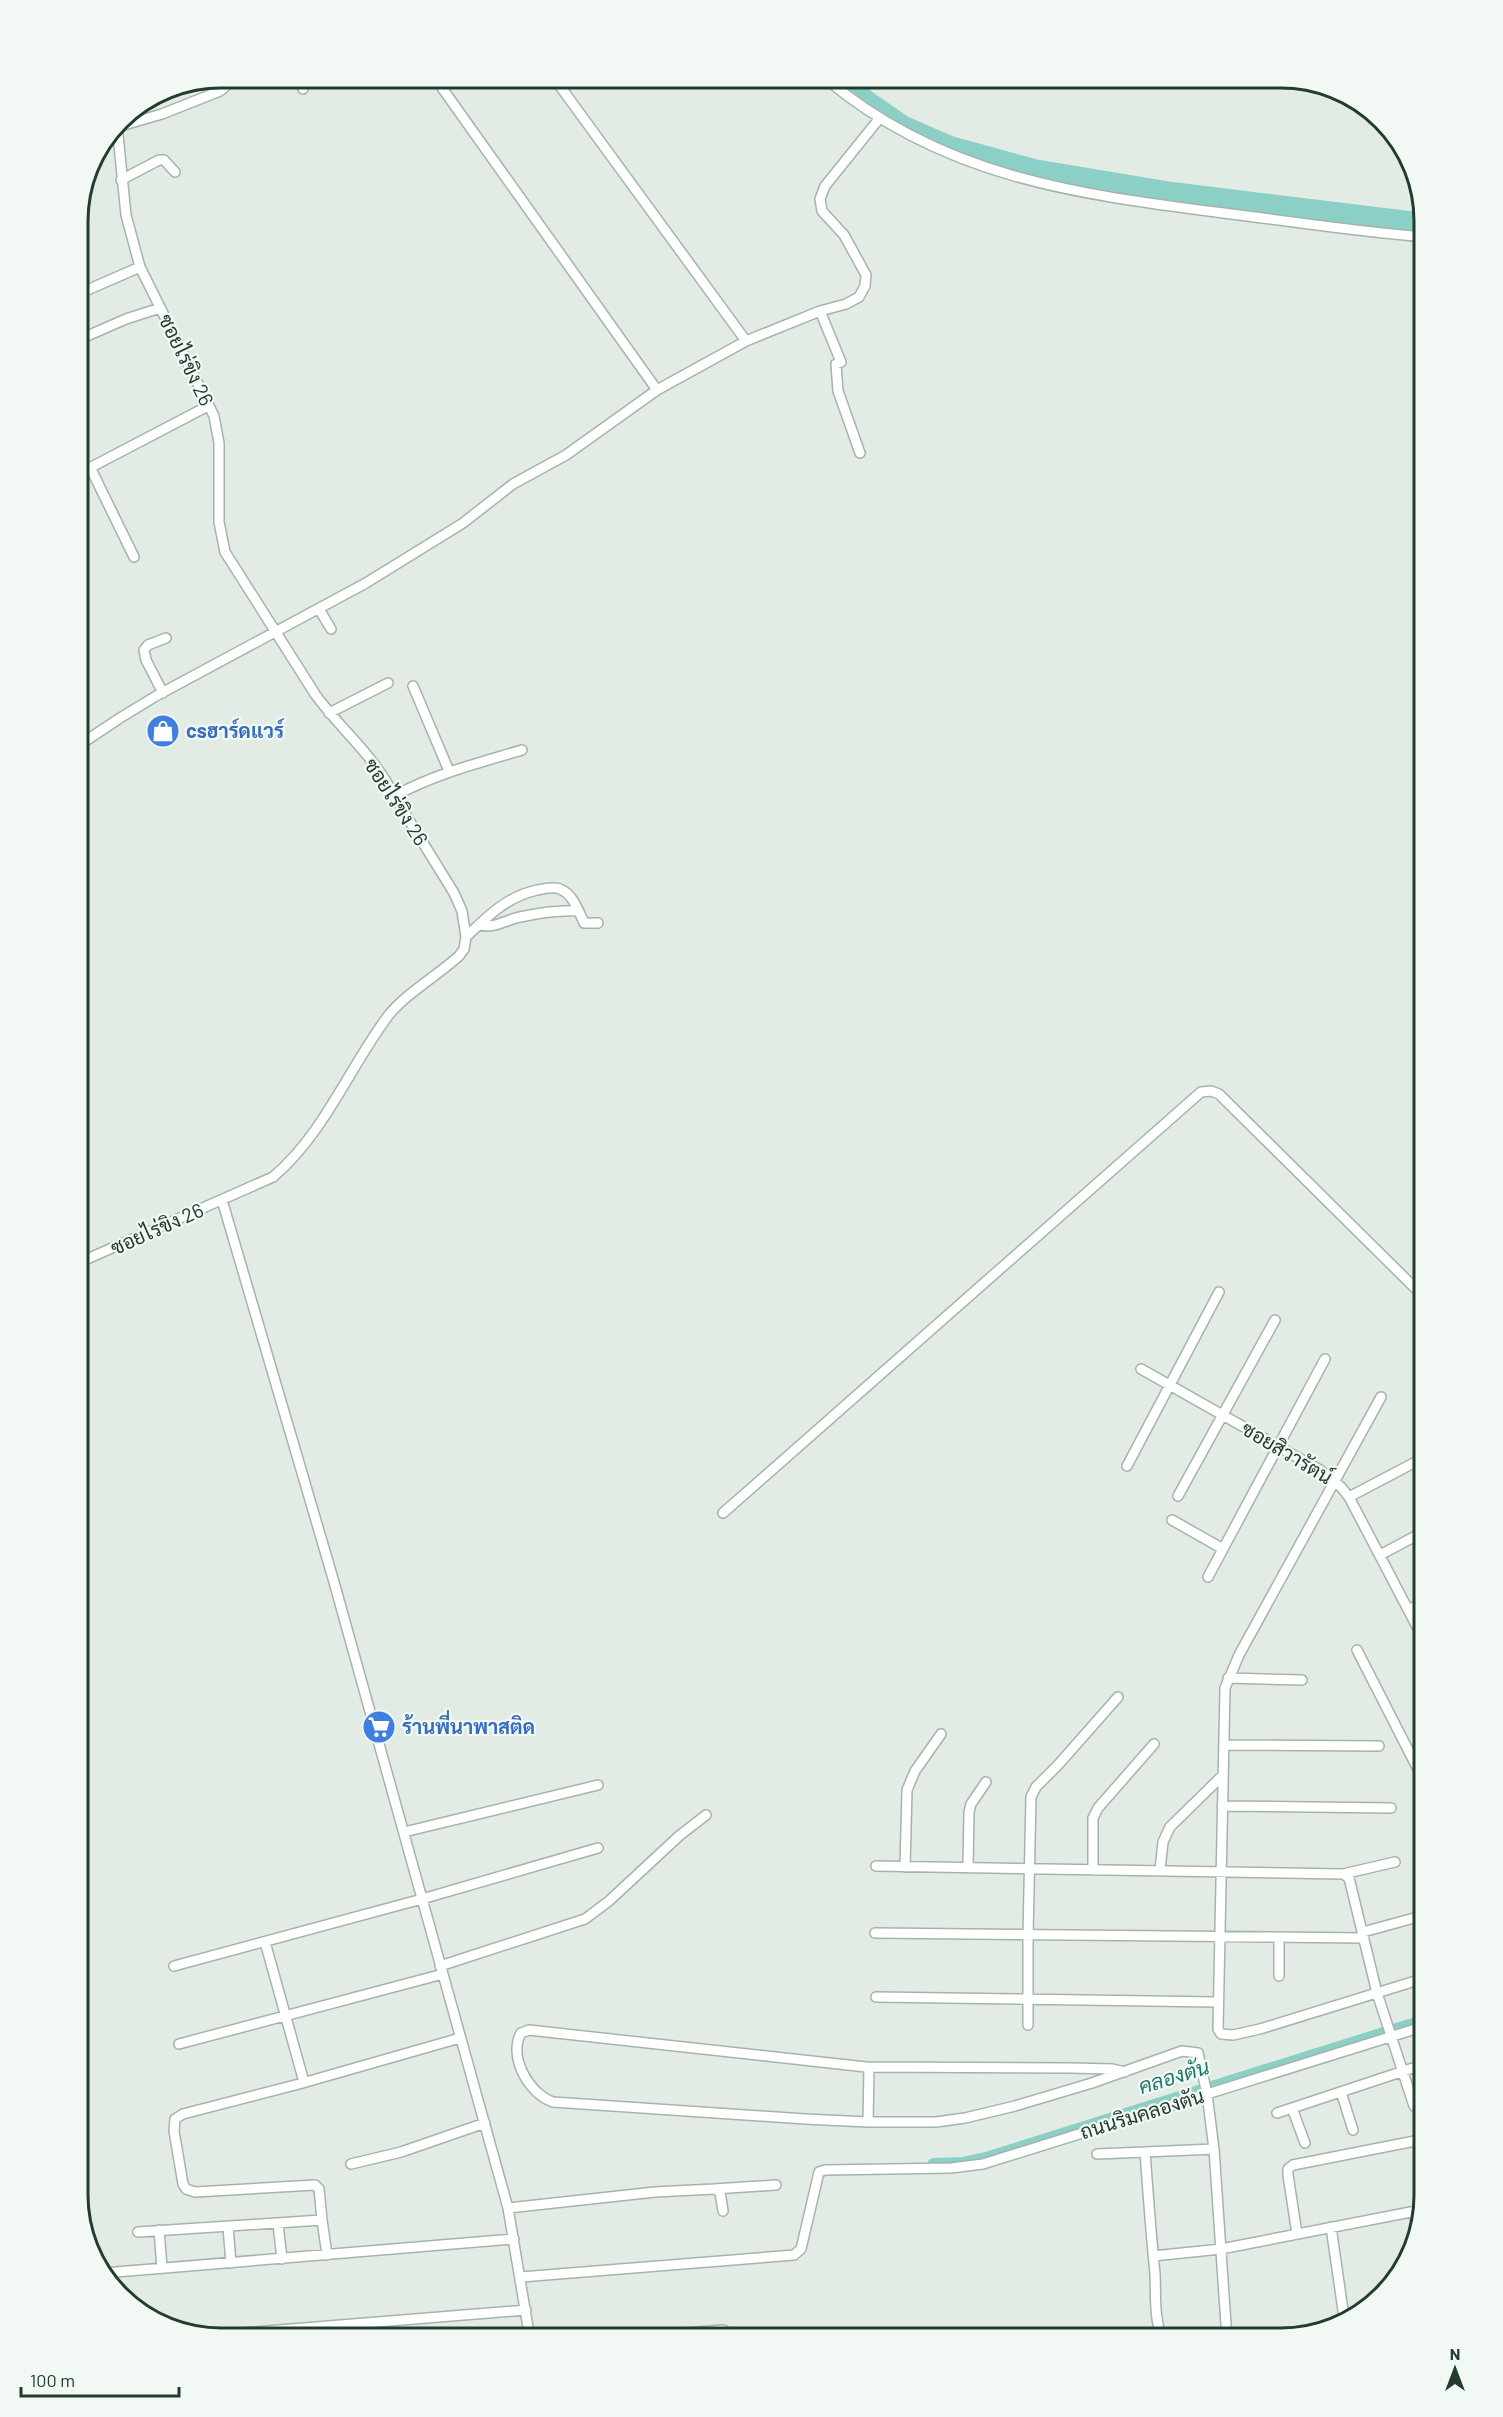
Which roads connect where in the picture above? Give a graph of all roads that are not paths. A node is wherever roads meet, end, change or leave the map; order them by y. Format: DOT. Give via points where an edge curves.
graph roads {
  1 [pos="222,89"];
  2 [pos="443,89"];
  3 [pos="562,89"];
  4 [pos="840,89"];
  5 [pos="879,118"];
  6 [pos="133,122"];
  7 [pos="118,138"];
  8 [pos="175,172"];
  9 [pos="121,180"];
  10 [pos="1414,236"];
  11 [pos="140,267"];
  12 [pos="89,289"];
  13 [pos="160,308"];
  14 [pos="820,311"];
  15 [pos="89,335"];
  16 [pos="744,338"];
  17 [pos="657,390"];
  18 [pos="208,406"];
  19 [pos="860,453"];
  20 [pos="90,467"];
  21 [pos="134,557"];
  22 [pos="319,609"];
  23 [pos="331,629"];
  24 [pos="275,630"];
  25 [pos="166,639"];
  26 [pos="388,683"];
  27 [pos="413,686"];
  28 [pos="162,689"];
  29 [pos="329,713"];
  30 [pos="89,739"];
  31 [pos="522,750"];
  32 [pos="449,771"];
  33 [pos="394,796"];
  34 [pos="578,911"];
  35 [pos="598,923"];
  36 [pos="478,925"];
  37 [pos="466,937"];
  38 [pos="222,1200"];
  39 [pos="88,1258"];
  40 [pos="1414,1287"];
  41 [pos="1219,1292"];
  42 [pos="1275,1320"];
  43 [pos="1326,1359"];
  44 [pos="1141,1369"];
  45 [pos="1169,1384"];
  46 [pos="1381,1397"];
  47 [pos="1224,1416"];
  48 [pos="1278,1446"];
  49 [pos="1414,1463"];
  50 [pos="1127,1466"];
  51 [pos="1336,1482"];
  52 [pos="1178,1496"];
  53 [pos="1349,1497"];
  54 [pos="723,1514"];
  55 [pos="1172,1520"];
  56 [pos="1414,1537"];
  57 [pos="1223,1549"];
  58 [pos="1380,1555"];
  59 [pos="1208,1577"];
  60 [pos="1414,1607"];
  61 [pos="1408,1610"];
  62 [pos="1414,1621"];
  63 [pos="1357,1650"];
  64 [pos="1228,1678"];
  65 [pos="1302,1680"];
  66 [pos="1118,1697"];
  67 [pos="941,1734"];
  68 [pos="1154,1744"];
  69 [pos="1224,1745"];
  70 [pos="1379,1746"];
  71 [pos="1414,1761"];
  72 [pos="1222,1776"];
  73 [pos="986,1782"];
  74 [pos="598,1785"];
  75 [pos="1222,1806"];
  76 [pos="1391,1808"];
  77 [pos="706,1815"];
  78 [pos="404,1832"];
  79 [pos="598,1848"];
  80 [pos="1395,1862"];
  81 [pos="876,1866"];
  82 [pos="905,1867"];
  83 [pos="968,1868"];
  84 [pos="1030,1869"];
  85 [pos="1094,1870"];
  86 [pos="1160,1870"];
  87 [pos="1220,1871"];
  88 [pos="1343,1874"];
  89 [pos="422,1899"];
  90 [pos="1414,1919"];
  91 [pos="875,1933"];
  92 [pos="1028,1935"];
  93 [pos="1363,1935"];
  94 [pos="1218,1938"];
  95 [pos="1279,1938"];
  96 [pos="265,1942"];
  97 [pos="174,1966"];
  98 [pos="442,1970"];
  99 [pos="1279,1976"];
  100 [pos="1414,1981"];
  101 [pos="1377,1993"];
  102 [pos="876,1997"];
  103 [pos="1027,1998"];
  104 [pos="1217,2002"];
  105 [pos="286,2015"];
  106 [pos="1028,2025"];
  107 [pos="1414,2028"];
  108 [pos="1390,2033"];
  109 [pos="460,2038"];
  110 [pos="178,2044"];
  111 [pos="869,2067"];
  112 [pos="1414,2068"];
  113 [pos="1403,2071"];
  114 [pos="1125,2072"];
  115 [pos="304,2082"];
  116 [pos="1206,2091"];
  117 [pos="1341,2092"];
  118 [pos="1414,2106"];
  119 [pos="1292,2108"];
  120 [pos="1277,2113"];
  121 [pos="867,2122"];
  122 [pos="485,2123"];
  123 [pos="1353,2130"];
  124 [pos="1414,2141"];
  125 [pos="1305,2143"];
  126 [pos="1214,2149"];
  127 [pos="1145,2152"];
  128 [pos="1097,2154"];
  129 [pos="351,2164"];
  130 [pos="776,2185"];
  131 [pos="714,2189"];
  132 [pos="508,2208"];
  133 [pos="723,2211"];
  134 [pos="1413,2211"];
  135 [pos="322,2220"];
  136 [pos="278,2224"];
  137 [pos="228,2227"];
  138 [pos="1331,2227"];
  139 [pos="159,2230"];
  140 [pos="138,2232"];
  141 [pos="1297,2234"];
  142 [pos="514,2239"];
  143 [pos="1221,2249"];
  144 [pos="327,2255"];
  145 [pos="1153,2256"];
  146 [pos="282,2259"];
  147 [pos="231,2263"];
  148 [pos="162,2268"];
  149 [pos="113,2272"];
  150 [pos="521,2277"];
  151 [pos="526,2310"];
  152 [pos="1343,2314"];
  153 [pos="303,2328"];
  154 [pos="528,2328"];
  155 [pos="1158,2328"];
  156 [pos="1226,2328"];
  1 -- 6 [label="street"];
  2 -- 17 [label="street"];
  3 -- 16 [label="street"];
  4 -- 5 [label="street"];
  5 -- 10 [label="street" via="964,161 1047,185 1174,207"];
  5 -- 14 [label="street" via="825,186 820,199 822,211 860,261 866,275 865,286 858,297 846,304"];
  7 -- 9 [label="street, ซอยไร่ขิง 26"];
  8 -- 9 [label="street" via="159,160"];
  9 -- 11 [label="street, ซอยไร่ขิง 26"];
  11 -- 12 [label="street"];
  11 -- 13 [label="street, ซอยไร่ขิง 26"];
  13 -- 15 [label="street"];
  13 -- 18 [label="street, ซอยไร่ขิง 26"];
  14 -- 16 [label="street"];
  14 -- 19 [label="street" via="841,362 836,364 838,391"];
  16 -- 17 [label="street"];
  17 -- 22 [label="street" via="566,455 513,484 463,523"];
  18 -- 20 [label="street"];
  18 -- 24 [label="street, ซอยไร่ขิง 26" via="219,443 219,522 225,552"];
  20 -- 21 [label="street"];
  22 -- 23 [label="street"];
  22 -- 24 [label="street"];
  24 -- 28 [label="street"];
  24 -- 29 [label="street, ซอยไร่ขิง 26"];
  25 -- 28 [label="street" via="144,650"];
  26 -- 29 [label="street"];
  27 -- 32 [label="street"];
  28 -- 30 [label="street"];
  29 -- 33 [label="street, ซอยไร่ขิง 26" via="386,780"];
  31 -- 32 [label="street"];
  32 -- 33 [label="street"];
  33 -- 37 [label="street, ซอยไร่ขิง 26" via="454,893 465,921"];
  34 -- 35 [label="street" via="584,923"];
  34 -- 36 [label="street" via="520,917 487,927"];
  34 -- 36 [label="street" via="561,889 549,888 510,899"];
  36 -- 37 [label="street"];
  37 -- 38 [label="street, ซอยไร่ขิง 26" via="459,956 389,1014 291,1161 273,1177"];
  38 -- 39 [label="street, ซอยไร่ขิง 26"];
  38 -- 78 [label="street"];
  40 -- 54 [label="street" via="1219,1094 1201,1092"];
  41 -- 45 [label="street"];
  42 -- 47 [label="street"];
  43 -- 48 [label="street"];
  44 -- 45 [label="street, ซอยสิวารัตน์"];
  45 -- 47 [label="street, ซอยสิวารัตน์"];
  45 -- 50 [label="street"];
  46 -- 51 [label="street"];
  47 -- 48 [label="street, ซอยสิวารัตน์"];
  47 -- 52 [label="street"];
  48 -- 51 [label="street, ซอยสิวารัตน์"];
  48 -- 57 [label="street"];
  49 -- 53 [label="street"];
  51 -- 53 [label="street, ซอยสิวารัตน์"];
  51 -- 64 [label="street"];
  53 -- 58 [label="street, ซอยสิวารัตน์"];
  55 -- 57 [label="street"];
  56 -- 58 [label="street"];
  57 -- 59 [label="street"];
  58 -- 61 [label="street, ซอยสิวารัตน์"];
  60 -- 61 [label="street"];
  61 -- 62 [label="street, ซอยสิวารัตน์"];
  63 -- 71 [label="street"];
  64 -- 65 [label="street"];
  64 -- 69 [label="street"];
  66 -- 84 [label="street" via="1036,1787 1031,1797"];
  67 -- 82 [label="street" via="915,1771 907,1790"];
  68 -- 85 [label="street" via="1093,1818"];
  69 -- 70 [label="street"];
  69 -- 72 [label="street"];
  72 -- 75 [label="street"];
  72 -- 86 [label="street" via="1170,1827 1163,1842"];
  73 -- 83 [label="street" via="969,1812"];
  74 -- 78 [label="street"];
  75 -- 76 [label="street"];
  75 -- 87 [label="street"];
  77 -- 98 [label="street" via="585,1919"];
  78 -- 89 [label="street"];
  79 -- 89 [label="street"];
  80 -- 88 [label="street"];
  81 -- 82 [label="street"];
  82 -- 83 [label="street"];
  83 -- 84 [label="street"];
  84 -- 85 [label="street"];
  84 -- 92 [label="street"];
  85 -- 86 [label="street"];
  86 -- 87 [label="street"];
  87 -- 88 [label="street"];
  87 -- 94 [label="street"];
  88 -- 93 [label="street" via="1349,1878"];
  89 -- 96 [label="street"];
  89 -- 98 [label="street"];
  90 -- 93 [label="street"];
  91 -- 92 [label="street"];
  92 -- 94 [label="street"];
  92 -- 103 [label="street"];
  93 -- 95 [label="street"];
  93 -- 101 [label="street"];
  94 -- 95 [label="street"];
  94 -- 104 [label="street"];
  95 -- 99 [label="street"];
  96 -- 97 [label="street"];
  96 -- 105 [label="street"];
  98 -- 105 [label="street"];
  98 -- 109 [label="street"];
  100 -- 101 [label="street"];
  101 -- 104 [label="street" via="1233,2035 1221,2034 1218,2029"];
  101 -- 108 [label="street"];
  102 -- 103 [label="street"];
  103 -- 104 [label="street"];
  103 -- 106 [label="street"];
  105 -- 110 [label="street"];
  105 -- 115 [label="street"];
  107 -- 108 [label="street, ถนนริมคลองตัน"];
  108 -- 113 [label="street"];
  108 -- 116 [label="street, ถนนริมคลองตัน"];
  109 -- 115 [label="street"];
  109 -- 122 [label="street"];
  111 -- 114 [label="street"];
  111 -- 121 [label="street"];
  111 -- 121 [label="street" via="529,2030 520,2033 517,2050 519,2063 534,2090 542,2099 553,2102"];
  112 -- 113 [label="street"];
  113 -- 117 [label="street"];
  113 -- 118 [label="street"];
  114 -- 116 [label="street" via="1191,2051 1198,2053"];
  114 -- 121 [label="street" via="965,2118"];
  115 -- 135 [label="street" via="183,2114 175,2120 174,2131 186,2189 195,2192 315,2185 319,2189"];
  116 -- 126 [label="street"];
  116 -- 150 [label="street, ถนนริมคลองตัน" via="983,2164 819,2172 801,2249 794,2255"];
  117 -- 119 [label="street"];
  117 -- 123 [label="street"];
  119 -- 120 [label="street"];
  119 -- 125 [label="street"];
  122 -- 129 [label="street"];
  122 -- 132 [label="street"];
  124 -- 141 [label="street" via="1293,2165 1288,2175"];
  126 -- 127 [label="street"];
  126 -- 143 [label="street"];
  127 -- 128 [label="street"];
  127 -- 145 [label="street"];
  130 -- 131 [label="street"];
  131 -- 132 [label="street"];
  131 -- 133 [label="street" via="720,2192"];
  132 -- 142 [label="street"];
  134 -- 138 [label="street"];
  135 -- 136 [label="street"];
  135 -- 144 [label="street"];
  136 -- 137 [label="street"];
  136 -- 146 [label="street"];
  137 -- 139 [label="street"];
  137 -- 147 [label="street"];
  138 -- 141 [label="street"];
  138 -- 152 [label="street"];
  139 -- 140 [label="street"];
  139 -- 148 [label="street"];
  141 -- 143 [label="street"];
  142 -- 144 [label="street"];
  142 -- 150 [label="street"];
  143 -- 145 [label="street"];
  143 -- 156 [label="street"];
  144 -- 146 [label="street"];
  145 -- 155 [label="street"];
  146 -- 147 [label="street"];
  147 -- 148 [label="street"];
  148 -- 149 [label="street"];
  150 -- 151 [label="street"];
  151 -- 153 [label="street"];
  151 -- 154 [label="street"];
}
